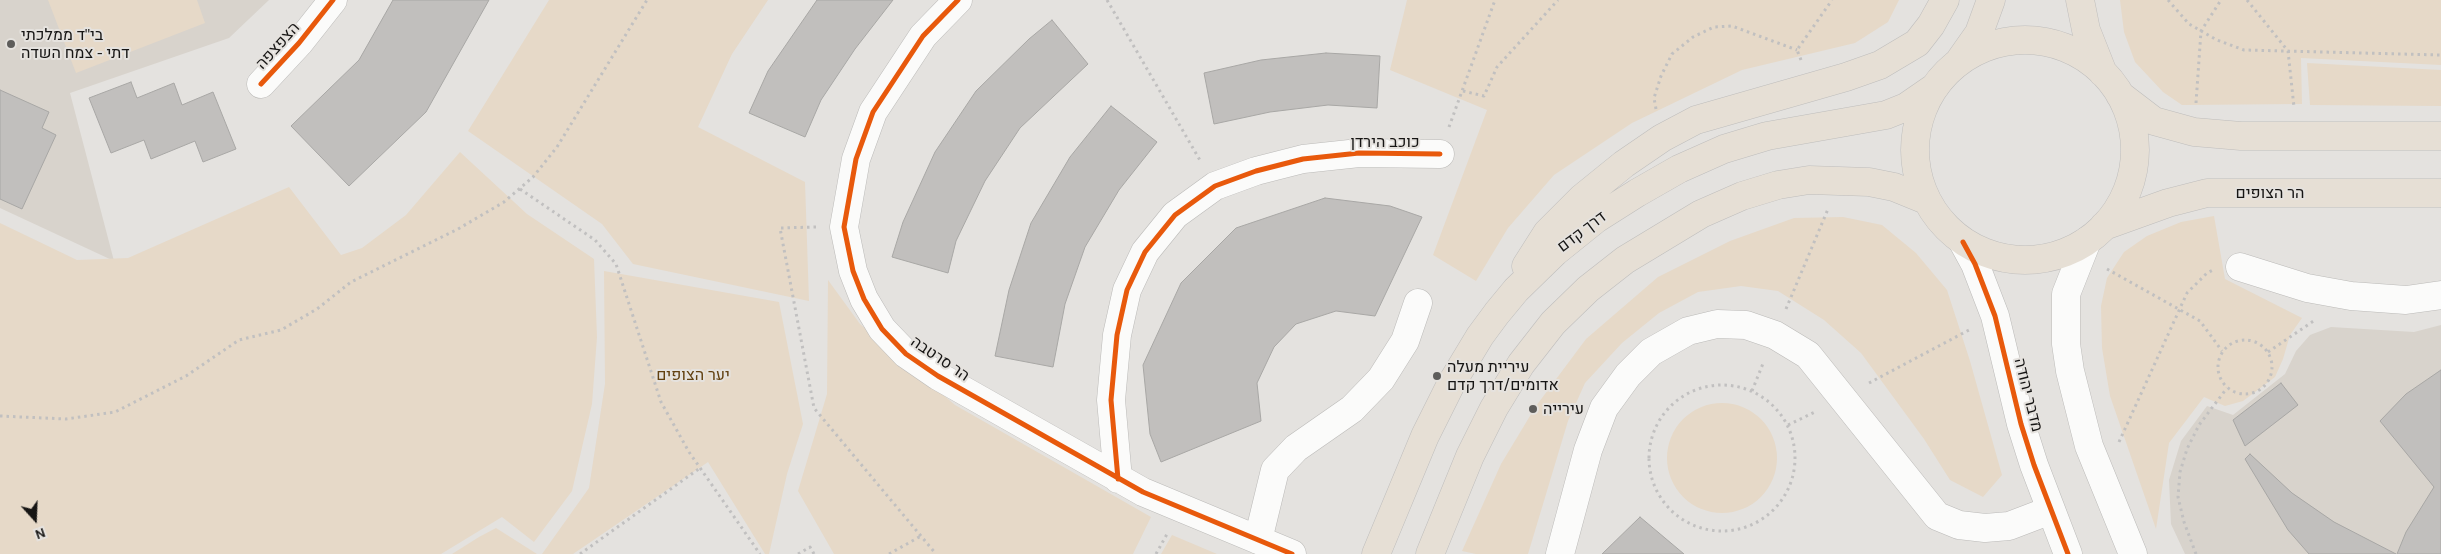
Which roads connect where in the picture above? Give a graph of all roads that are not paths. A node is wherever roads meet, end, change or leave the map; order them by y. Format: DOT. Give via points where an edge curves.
graph roads {
  1 [pos="333,0"];
  2 [pos="958,0"];
  3 [pos="1945,0"];
  4 [pos="1991,0"];
  5 [pos="2080,0"];
  6 [pos="1959,62"];
  7 [pos="2103,73"];
  8 [pos="261,84"];
  9 [pos="1935,87"];
  10 [pos="2120,95"];
  11 [pos="2441,136"];
  12 [pos="1440,154"];
  13 [pos="2441,193"];
  14 [pos="1926,200"];
  15 [pos="2091,240"];
  16 [pos="1963,242"];
  17 [pos="2240,266"];
  18 [pos="2441,295"];
  19 [pos="1418,302"];
  20 [pos="1497,313"];
  21 [pos="1118,479"];
  22 [pos="2051,510"];
  23 [pos="1258,540"];
  24 [pos="1292,554"];
  25 [pos="1376,554"];
  26 [pos="1430,554"];
  27 [pos="1560,554"];
  28 [pos="2068,554"];
  29 [pos="2133,554"];
  1 -- 8 [label="street, הצפצפה"];
  2 -- 21 [label="street, הר סרטבה" via="923,36 873,112 856,159 844,227 854,272 864,299 882,329 906,354 938,376"];
  3 -- 20 [label="main road" via="1917,43 1880,64 1696,120 1662,138 1582,198 1547,233"];
  4 -- 6 [label="main road" via="1979,33"];
  5 -- 7 [label="main road" via="2086,30"];
  6 -- 7 [label="main road" via="1988,47 2004,43 2046,42 2073,51"];
  6 -- 9 [label="main road"];
  7 -- 10 [label="main road"];
  9 -- 14 [label="main road, הר הצופים" via="1919,120 1915,137 1918,178"];
  9 -- 20 [label="main road, דרך קדם" via="1906,107 1886,115 1767,136 1724,149 1679,170 1637,193 1582,230 1516,290"];
  10 -- 11 [label="main road" via="2154,121 2194,132 2241,136"];
  10 -- 15 [label="main road" via="2128,110 2135,144 2133,173 2125,197 2113,217"];
  12 -- 21 [label="street, כוכב הירדן" via="1359,153 1303,159 1215,186 1175,215 1145,252 1127,290 1117,335 1111,400"];
  13 -- 15 [label="main road, הר הצופים" via="2207,193 2168,203"];
  14 -- 16 [label="main road, הר הצופים" via="1940,221"];
  14 -- 26 [label="main road" via="1894,187 1869,182 1794,182 1742,196 1702,214 1625,260 1588,289 1553,323 1521,364 1470,456"];
  15 -- 16 [label="main road, הר הצופים" via="2036,260 2002,258"];
  15 -- 29 [label="street" via="2066,294 2066,344 2078,409 2100,476"];
  16 -- 22 [label="street, מדבר יהודה" via="1995,316 2021,424"];
  17 -- 18 [label="street" via="2307,288 2351,296 2406,300"];
  19 -- 23 [label="street" via="1405,341 1380,379 1352,408 1296,448 1275,470"];
  20 -- 25 [label="main road, דרך קדם" via="1450,384"];
  21 -- 23 [label="street, הר סרטבה" via="1181,510"];
  22 -- 27 [label="street" via="2009,526 1985,528 1959,525 1937,516 1808,355 1775,335 1746,324 1717,324 1688,331 1652,352 1628,375 1604,408 1588,450"];
  22 -- 28 [label="street, מדבר יהודה"];
  23 -- 24 [label="street, הר סרטבה"];
}
